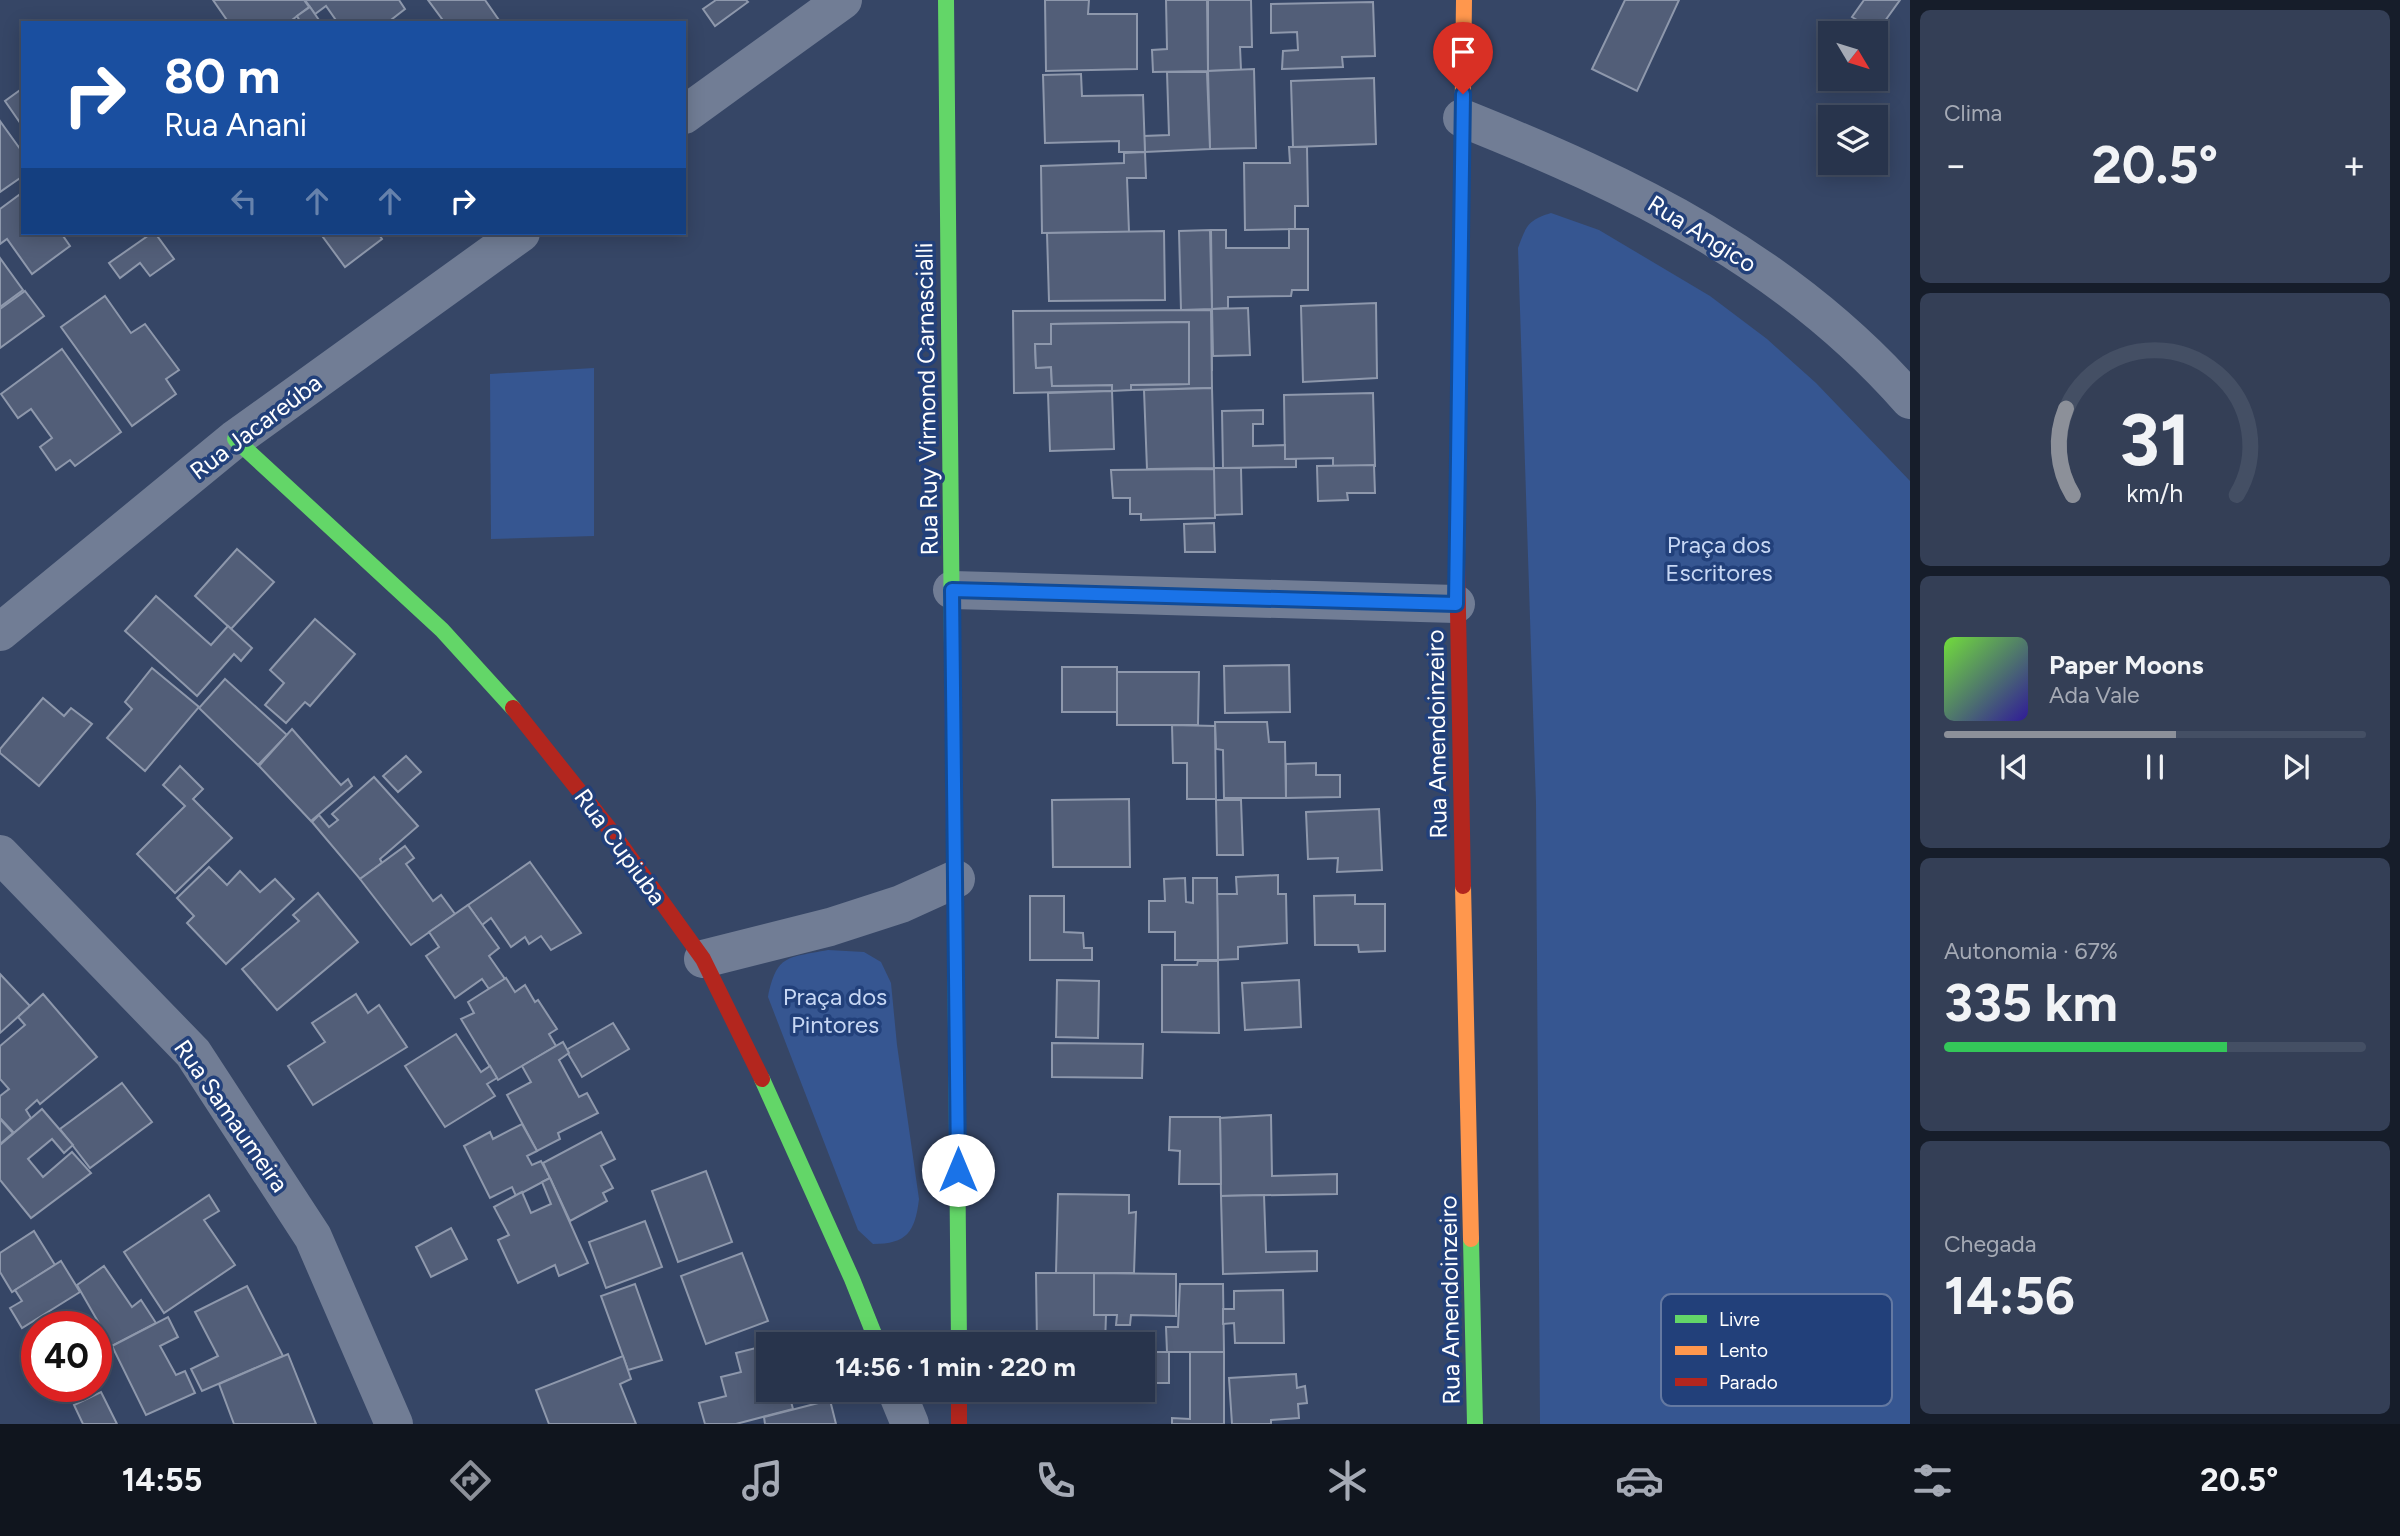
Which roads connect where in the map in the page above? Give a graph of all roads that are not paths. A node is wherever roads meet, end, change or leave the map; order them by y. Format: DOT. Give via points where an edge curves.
graph roads {
  1 [pos="843,0"];
  2 [pos="946,0"];
  3 [pos="1464,0"];
  4 [pos="686,114"];
  5 [pos="1462,118"];
  6 [pos="518,235"];
  7 [pos="1910,401"];
  8 [pos="235,439"];
  9 [pos="952,590"];
  10 [pos="1456,604"];
  11 [pos="0,632"];
  12 [pos="0,854"];
  13 [pos="956,879"];
  14 [pos="703,960"];
  15 [pos="873,1332"];
  16 [pos="959,1332"];
  17 [pos="901,1402"];
  18 [pos="959,1402"];
  19 [pos="394,1424"];
  20 [pos="910,1424"];
  21 [pos="959,1424"];
  22 [pos="1475,1424"];
  1 -- 4 [label="street"];
  2 -- 9 [label="street, Rua Ruy Virmond Carnascialli"];
  3 -- 5 [label="street, Rua Amendoinzeiro"];
  5 -- 7 [label="street, Rua Angico" via="1612,181 1734,250 1853,342"];
  5 -- 10 [label="street, Rua Amendoinzeiro"];
  6 -- 8 [label="street, Rua Jacareúba"];
  8 -- 11 [label="street, Rua Jacareúba"];
  8 -- 14 [label="street, Rua Cupiuba" via="442,630 528,725"];
  9 -- 10 [label="street"];
  9 -- 13 [label="street, Rua Ruy Virmond Carnascialli"];
  10 -- 22 [label="street, Rua Amendoinzeiro"];
  12 -- 19 [label="street, Rua Samaumeira" via="193,1053 313,1237"];
  13 -- 14 [label="street" via="901,904 830,927"];
  13 -- 16 [label="street, Rua Ruy Virmond Carnascialli"];
  14 -- 15 [label="street, Rua Cupiuba" via="746,1044"];
  17 -- 20 [label="street"];
  18 -- 21 [label="street"];
}
